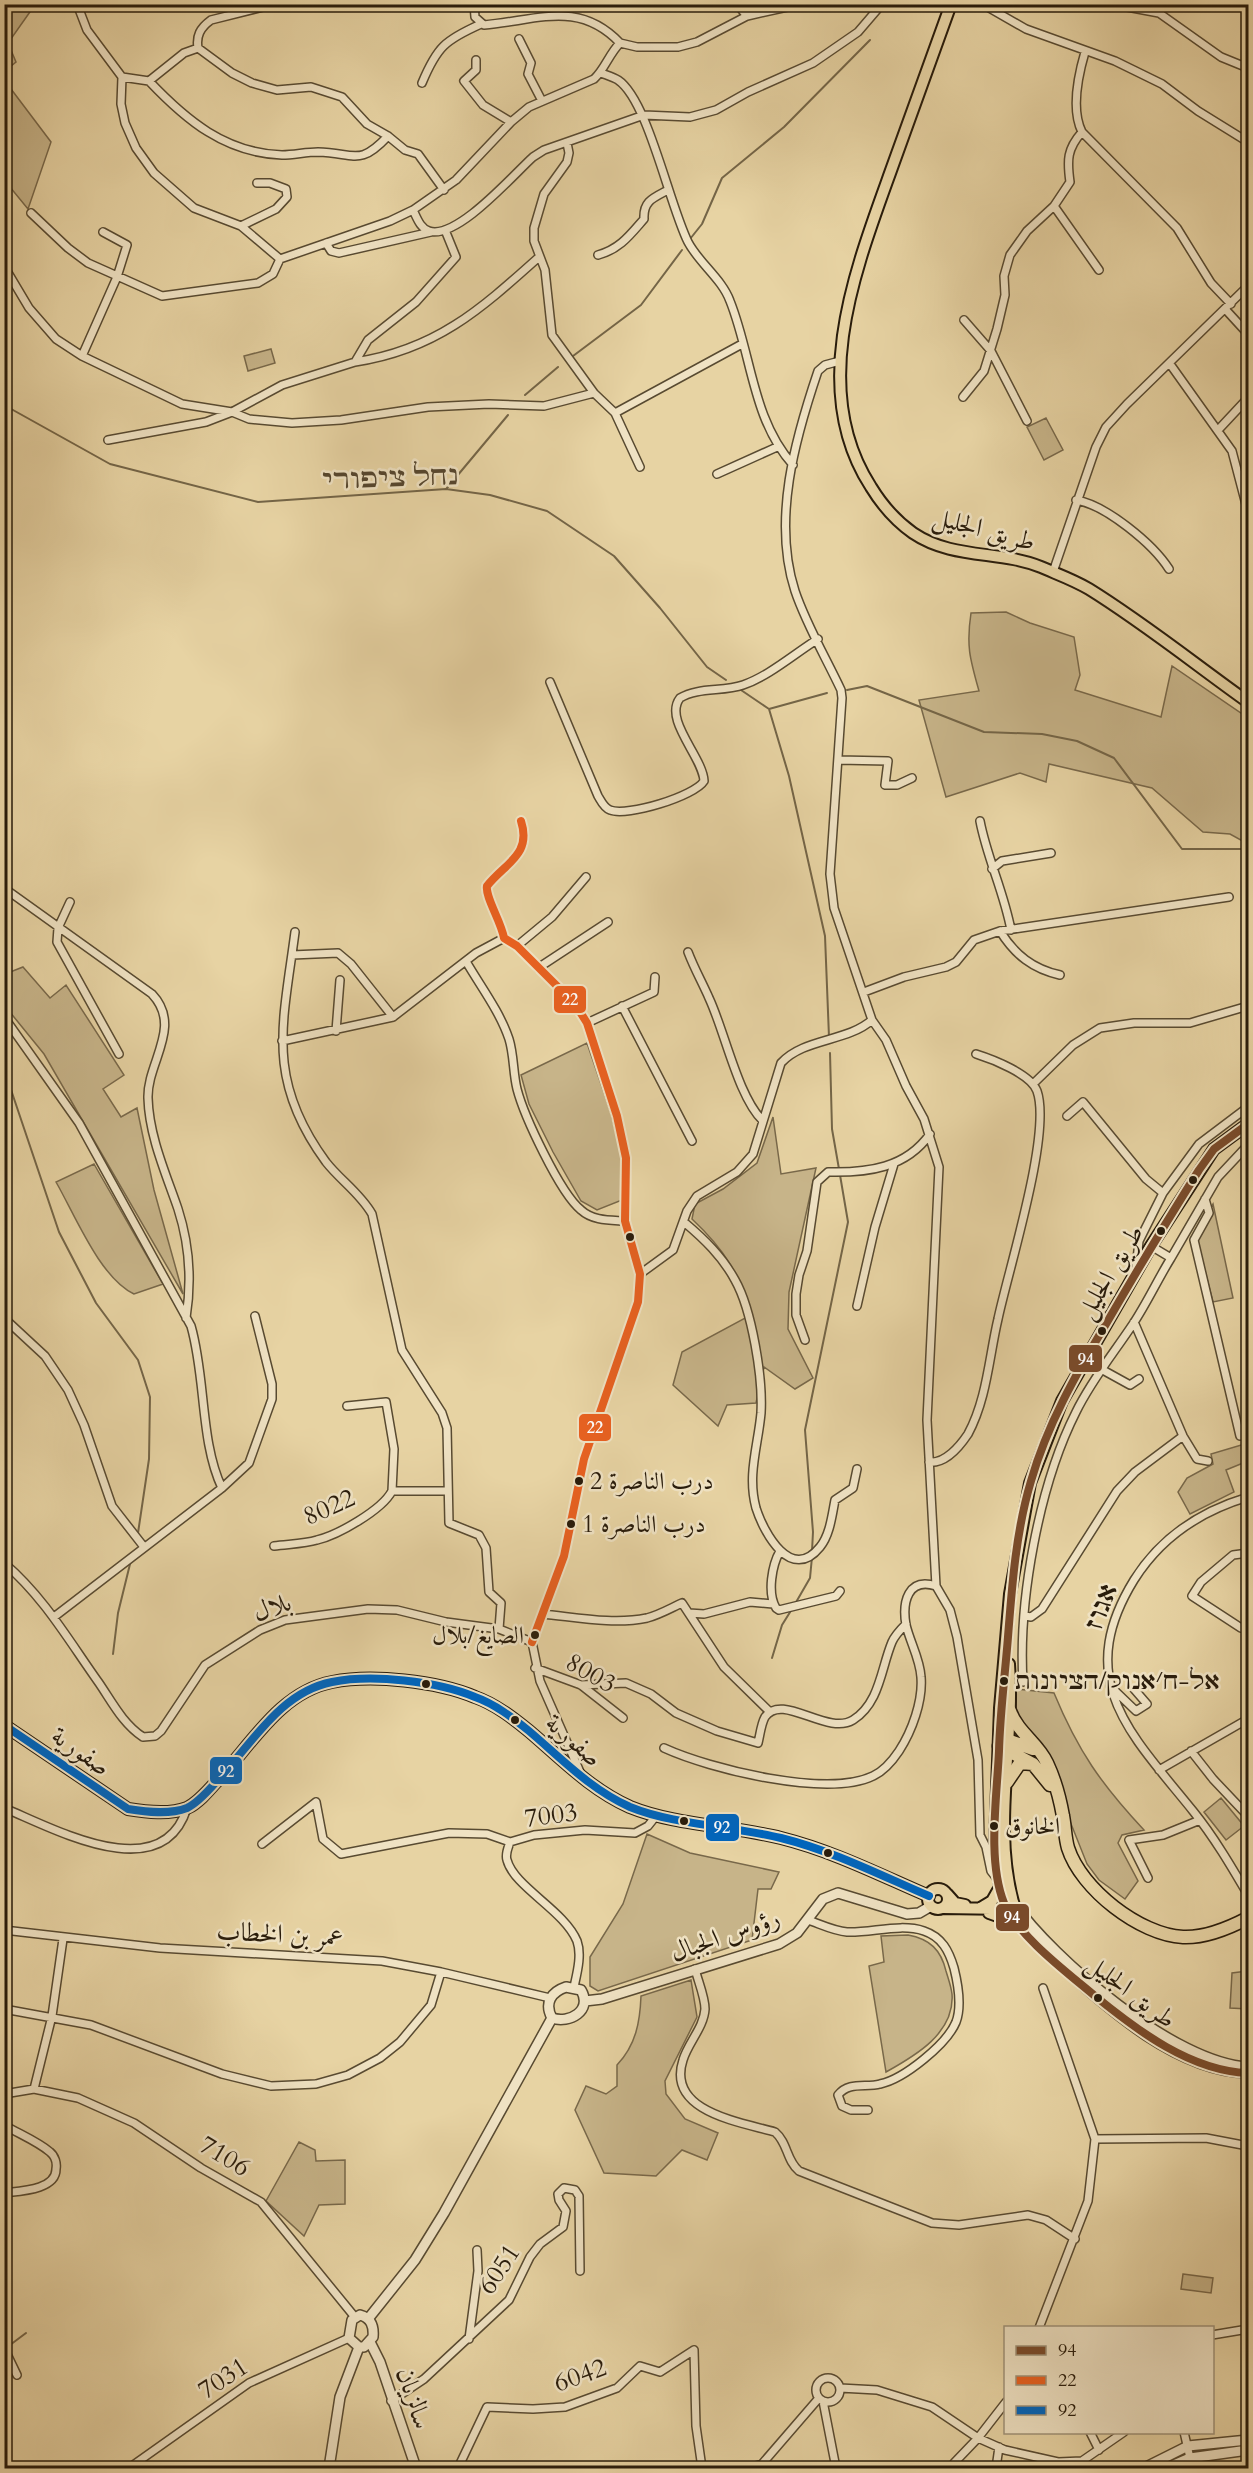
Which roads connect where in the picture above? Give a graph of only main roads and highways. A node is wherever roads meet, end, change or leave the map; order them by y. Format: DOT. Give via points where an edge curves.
graph roads {
  1 [pos="951,4"];
  2 [pos="1248,702"];
  3 [pos="1248,1124"];
  4 [pos="1007,1639"];
  5 [pos="1010,1711"];
  6 [pos="4,1725"];
  7 [pos="1006,1746"];
  8 [pos="1047,1762"];
  9 [pos="1033,1764"];
  10 [pos="1007,1782"];
  11 [pos="1063,1813"];
  12 [pos="1000,1884"];
  13 [pos="947,1894"];
  14 [pos="930,1901"];
  15 [pos="1008,1905"];
  16 [pos="943,1908"];
  17 [pos="978,1908"];
  18 [pos="1248,1918"];
  19 [pos="1017,1923"];
  1 -- 2 [label="main road, طريق الجليل" via="854,283 840,361 844,417 855,458 876,495 900,522 923,538 952,550 1031,563 1088,588"];
  3 -- 4 [label="main road, طريق الجليل" via="1214,1149 1151,1246 1062,1401 1030,1482 1010,1594"];
  4 -- 5 [label="main road"];
  4 -- 7 [label="main road" via="1002,1679"];
  5 -- 7 [label="main road"];
  5 -- 8 [label="highway" via="1020,1731"];
  6 -- 14 [label="main road, صفورية" via="128,1809 148,1812 187,1808 206,1794 273,1715 319,1685 387,1680 431,1686 475,1696 501,1710 606,1795 656,1816 782,1838 846,1858"];
  7 -- 8 [label="highway" via="1027,1745"];
  7 -- 9 [label="highway"];
  7 -- 10 [label="main road"];
  7 -- 12 [label="main road" via="995,1841"];
  8 -- 11 [label="highway"];
  9 -- 10 [label="highway" via="1020,1763"];
  9 -- 11 [label="highway" via="1048,1780"];
  10 -- 15 [label="main road" via="1003,1833"];
  11 -- 18 [label="highway" via="1067,1848 1077,1868 1118,1910 1139,1923 1181,1937 1194,1937"];
  12 -- 15 [label="main road"];
  12 -- 17 [label="main road" via="992,1901"];
  13 -- 14 [label="main road" via="936,1890"];
  13 -- 16 [label="main road"];
  13 -- 17 [label="main road" via="955,1903"];
  14 -- 16 [label="main road, صفورية"];
  15 -- 17 [label="main road"];
  16 -- 17 [label="main road"];
  17 -- 19 [label="main road"];
}
